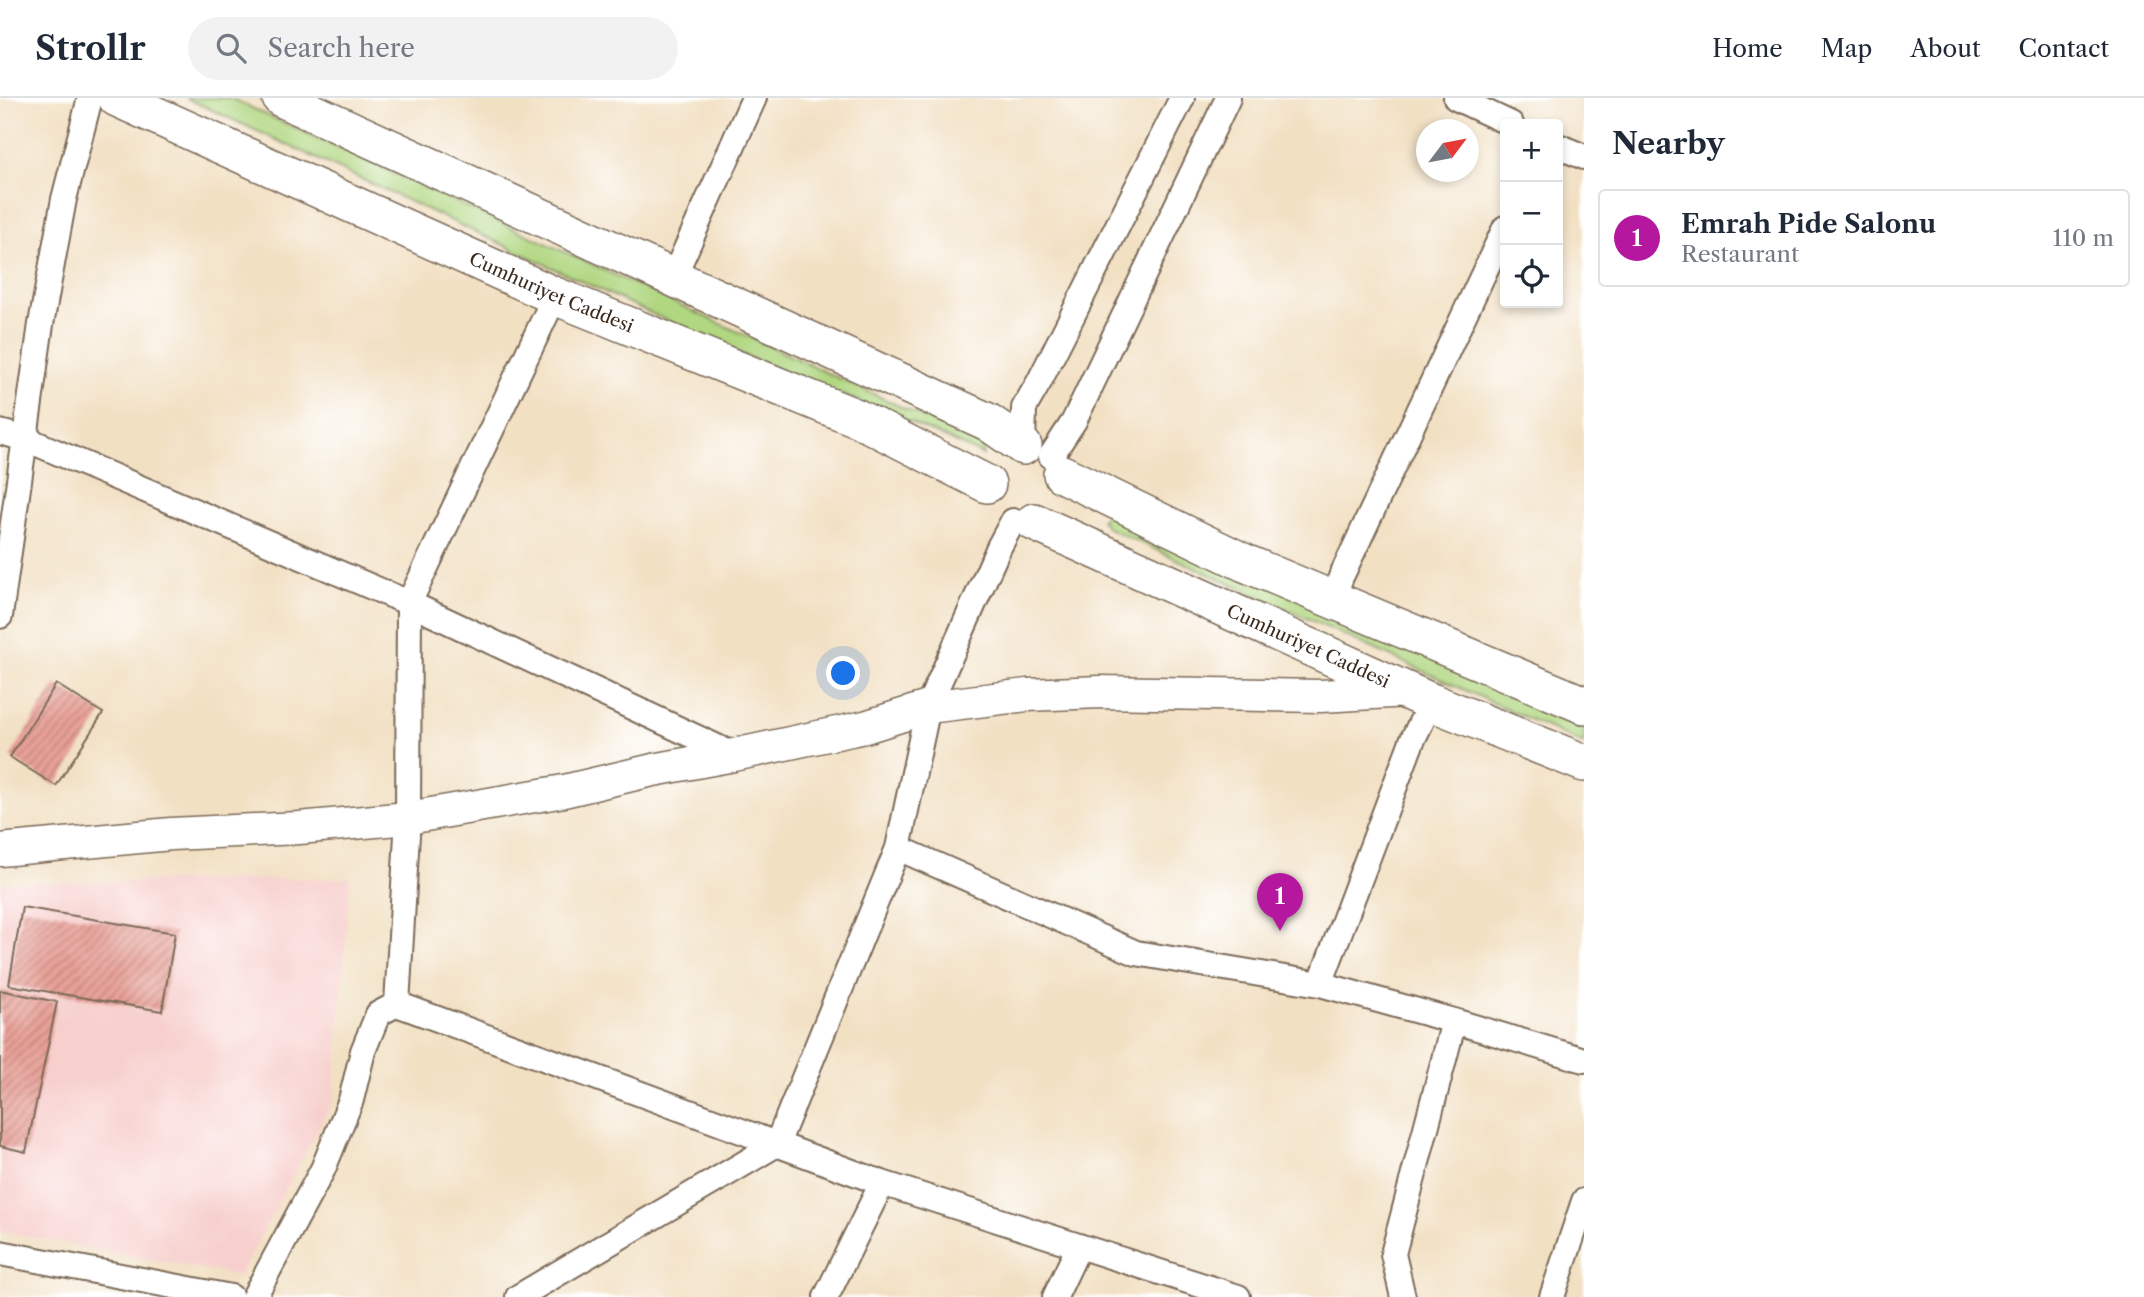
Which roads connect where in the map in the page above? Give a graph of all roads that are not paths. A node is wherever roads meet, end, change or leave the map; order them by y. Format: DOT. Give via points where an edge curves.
graph roads {
  1 [pos="90,98"];
  2 [pos="117,98"];
  3 [pos="281,98"];
  4 [pos="754,98"];
  5 [pos="1182,98"];
  6 [pos="1228,98"];
  7 [pos="1456,98"];
  8 [pos="1500,119"];
  9 [pos="1563,148"];
  10 [pos="1584,157"];
  11 [pos="1500,239"];
  12 [pos="674,276"];
  13 [pos="555,296"];
  14 [pos="0,432"];
  15 [pos="26,439"];
  16 [pos="1045,459"];
  17 [pos="987,484"];
  18 [pos="1023,521"];
  19 [pos="1333,599"];
  20 [pos="409,603"];
  21 [pos="0,616"];
  22 [pos="1419,697"];
  23 [pos="1584,705"];
  24 [pos="928,707"];
  25 [pos="734,755"];
  26 [pos="1584,763"];
  27 [pos="408,818"];
  28 [pos="898,848"];
  29 [pos="0,850"];
  30 [pos="1320,984"];
  31 [pos="397,1003"];
  32 [pos="1454,1021"];
  33 [pos="1584,1060"];
  34 [pos="777,1144"];
  35 [pos="882,1183"];
  36 [pos="1584,1201"];
  37 [pos="1079,1246"];
  38 [pos="0,1253"];
  39 [pos="165,1291"];
  40 [pos="231,1297"];
  41 [pos="254,1297"];
  42 [pos="518,1297"];
  43 [pos="826,1297"];
  44 [pos="1055,1297"];
  45 [pos="1238,1297"];
  46 [pos="1403,1297"];
  47 [pos="1552,1297"];
  1 -- 15 [label="street" via="64,198"];
  2 -- 13 [label="main road, Cumhuriyet Caddesi"];
  3 -- 12 [label="main road"];
  4 -- 12 [label="street"];
  5 -- 16 [label="street" via="1024,408"];
  6 -- 16 [label="street" via="1074,421"];
  7 -- 8 [label="street"];
  9 -- 10 [label="street"];
  11 -- 19 [label="street"];
  12 -- 16 [label="main road" via="988,422"];
  13 -- 17 [label="main road, Cumhuriyet Caddesi" via="857,418"];
  13 -- 20 [label="street"];
  14 -- 15 [label="street"];
  15 -- 20 [label="street"];
  15 -- 21 [label="street"];
  16 -- 17 [label="main road" via="1003,454 990,470"];
  16 -- 18 [label="main road" via="1063,495 1052,512"];
  16 -- 19 [label="main road" via="1245,563"];
  17 -- 18 [label="main road, Cumhuriyet Caddesi" via="996,509"];
  18 -- 22 [label="main road, Cumhuriyet Caddesi"];
  18 -- 24 [label="street" via="999,547"];
  19 -- 23 [label="main road"];
  20 -- 25 [label="street"];
  20 -- 27 [label="street"];
  22 -- 24 [label="street" via="1100,692"];
  22 -- 26 [label="main road, Cumhuriyet Caddesi"];
  22 -- 30 [label="street" via="1412,741"];
  24 -- 25 [label="street" via="865,727"];
  24 -- 28 [label="street"];
  25 -- 27 [label="street"];
  27 -- 29 [label="street"];
  27 -- 31 [label="street"];
  28 -- 30 [label="street" via="1136,953"];
  28 -- 34 [label="street"];
  30 -- 32 [label="street"];
  31 -- 34 [label="street"];
  31 -- 41 [label="street" via="378,1014 323,1169"];
  32 -- 33 [label="street"];
  32 -- 46 [label="street" via="1393,1254"];
  34 -- 35 [label="street"];
  34 -- 42 [label="street"];
  35 -- 37 [label="street"];
  35 -- 43 [label="street"];
  36 -- 47 [label="street"];
  37 -- 44 [label="street"];
  37 -- 45 [label="street"];
  38 -- 39 [label="street"];
  39 -- 40 [label="street"];
}
